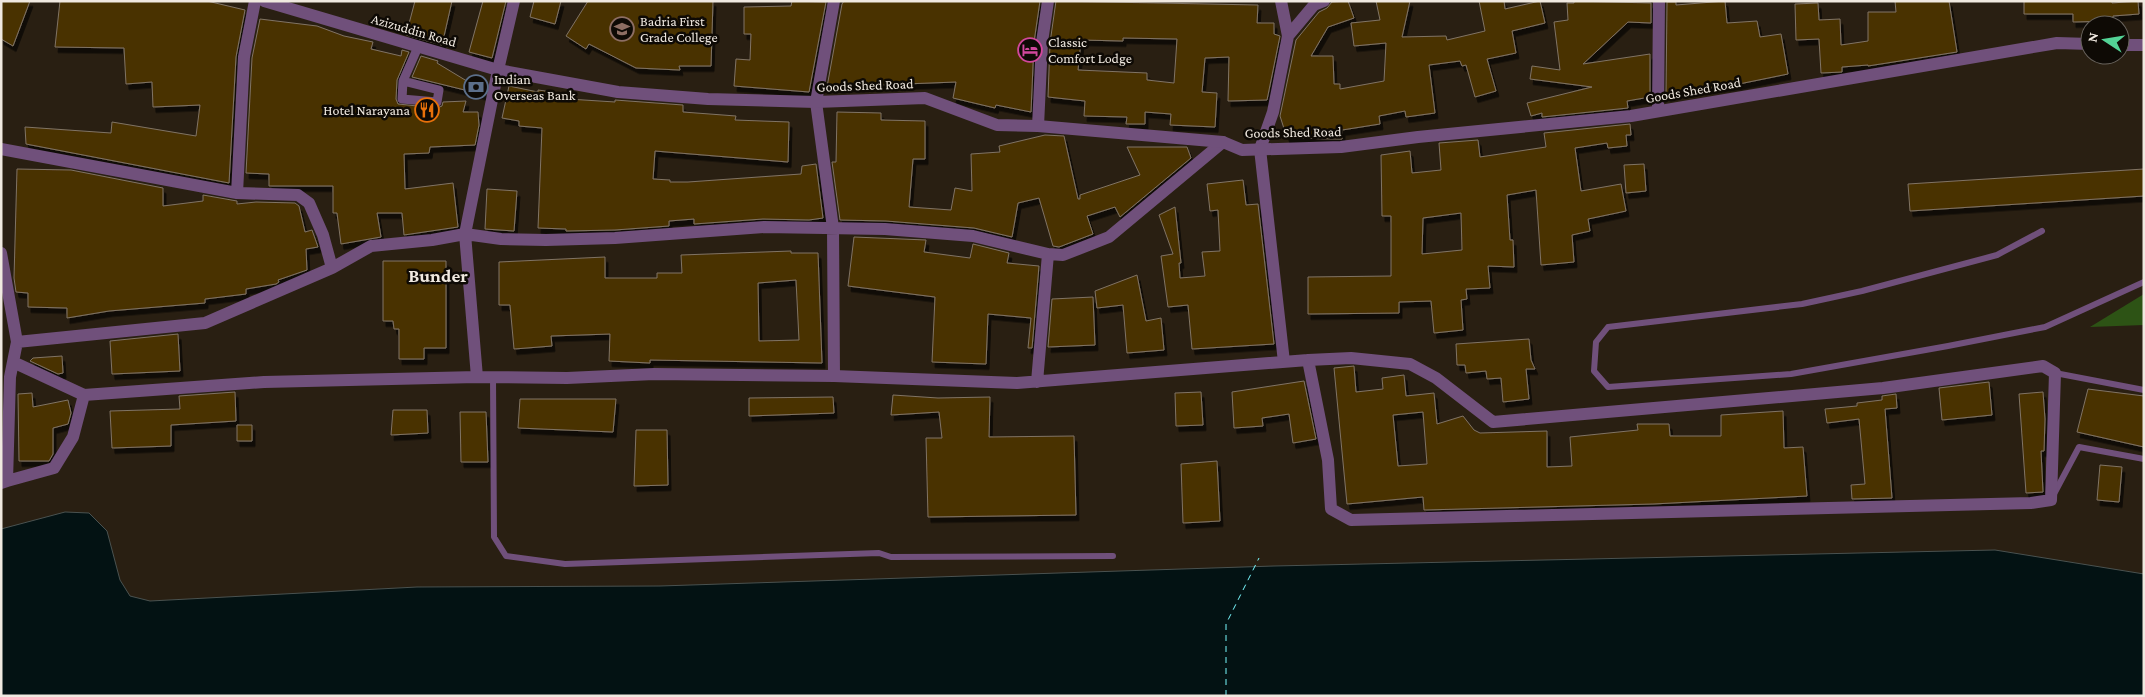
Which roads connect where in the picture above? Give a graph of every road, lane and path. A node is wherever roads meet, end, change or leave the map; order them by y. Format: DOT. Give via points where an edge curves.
graph roads {
  1 [pos="256,1"];
  2 [pos="264,1"];
  3 [pos="514,1"];
  4 [pos="834,1"];
  5 [pos="1048,1"];
  6 [pos="1281,1"];
  7 [pos="1324,1"];
  8 [pos="1659,1"];
  9 [pos="1288,36"];
  10 [pos="2080,44"];
  11 [pos="2130,45"];
  12 [pos="2144,45"];
  13 [pos="418,47"];
  14 [pos="498,70"];
  15 [pos="403,80"];
  16 [pos="816,102"];
  17 [pos="1658,111"];
  18 [pos="1038,126"];
  19 [pos="1223,142"];
  20 [pos="1,149"];
  21 [pos="1260,149"];
  22 [pos="237,193"];
  23 [pos="833,228"];
  24 [pos="2042,231"];
  25 [pos="465,234"];
  26 [pos="1,253"];
  27 [pos="1048,254"];
  28 [pos="332,268"];
  29 [pos="2144,282"];
  30 [pos="17,342"];
  31 [pos="1308,360"];
  32 [pos="13,362"];
  33 [pos="1284,362"];
  34 [pos="2055,373"];
  35 [pos="834,376"];
  36 [pos="6,377"];
  37 [pos="477,377"];
  38 [pos="493,377"];
  39 [pos="1037,382"];
  40 [pos="2144,390"];
  41 [pos="84,395"];
  42 [pos="2144,459"];
  43 [pos="4,482"];
  44 [pos="2050,500"];
  45 [pos="1113,556"];
  1 -- 22 [label="street" via="244,57"];
  2 -- 13 [label="street, Azizuddin Road"];
  3 -- 14 [label="street"];
  4 -- 16 [label="street"];
  5 -- 18 [label="street" via="1042,42"];
  6 -- 9 [label="street"];
  7 -- 9 [label="street" via="1314,5"];
  8 -- 17 [label="street"];
  9 -- 21 [label="street" via="1274,112"];
  10 -- 17 [label="street, Goods Shed Road" via="2057,43"];
  11 -- 12 [label="street"];
  13 -- 14 [label="street, Azizuddin Road"];
  13 -- 15 [label="street"];
  14 -- 16 [label="street, Goods Shed Road" via="618,92"];
  14 -- 25 [label="street"];
  16 -- 18 [label="street, Goods Shed Road" via="925,98 997,125"];
  16 -- 23 [label="street"];
  17 -- 21 [label="street, Goods Shed Road" via="1341,147"];
  18 -- 19 [label="street, Goods Shed Road"];
  19 -- 21 [label="street, Goods Shed Road" via="1242,150"];
  19 -- 27 [label="street" via="1109,236 1063,255"];
  20 -- 22 [label="street"];
  21 -- 33 [label="street"];
  22 -- 28 [label="street" via="298,195 309,203 323,235"];
  23 -- 25 [label="street" via="764,226 546,240"];
  23 -- 27 [label="street" via="973,236"];
  23 -- 35 [label="street"];
  24 -- 29 [label="lane" via="1997,255 1862,291 1802,304 1608,327 1596,342 1594,371 1608,387 1791,374 2045,326"];
  25 -- 28 [label="street" via="371,246"];
  25 -- 37 [label="street"];
  26 -- 30 [label="street"];
  27 -- 39 [label="street"];
  28 -- 30 [label="street" via="205,323"];
  30 -- 32 [label="street"];
  31 -- 33 [label="street"];
  31 -- 34 [label="street" via="1351,358 1410,364 1436,378 1493,422 1884,388 2043,366"];
  31 -- 44 [label="street" via="1328,460 1331,510 1351,520"];
  32 -- 36 [label="street"];
  32 -- 41 [label="street"];
  33 -- 39 [label="street"];
  34 -- 40 [label="lane"];
  34 -- 44 [label="street"];
  35 -- 38 [label="street" via="654,374"];
  35 -- 39 [label="street"];
  36 -- 43 [label="street"];
  37 -- 38 [label="street"];
  37 -- 41 [label="street" via="264,382"];
  38 -- 45 [label="lane" via="494,537 506,556 565,564 879,553 891,557"];
  41 -- 43 [label="street" via="73,437 54,468"];
  42 -- 44 [label="lane" via="2079,447"];
}
